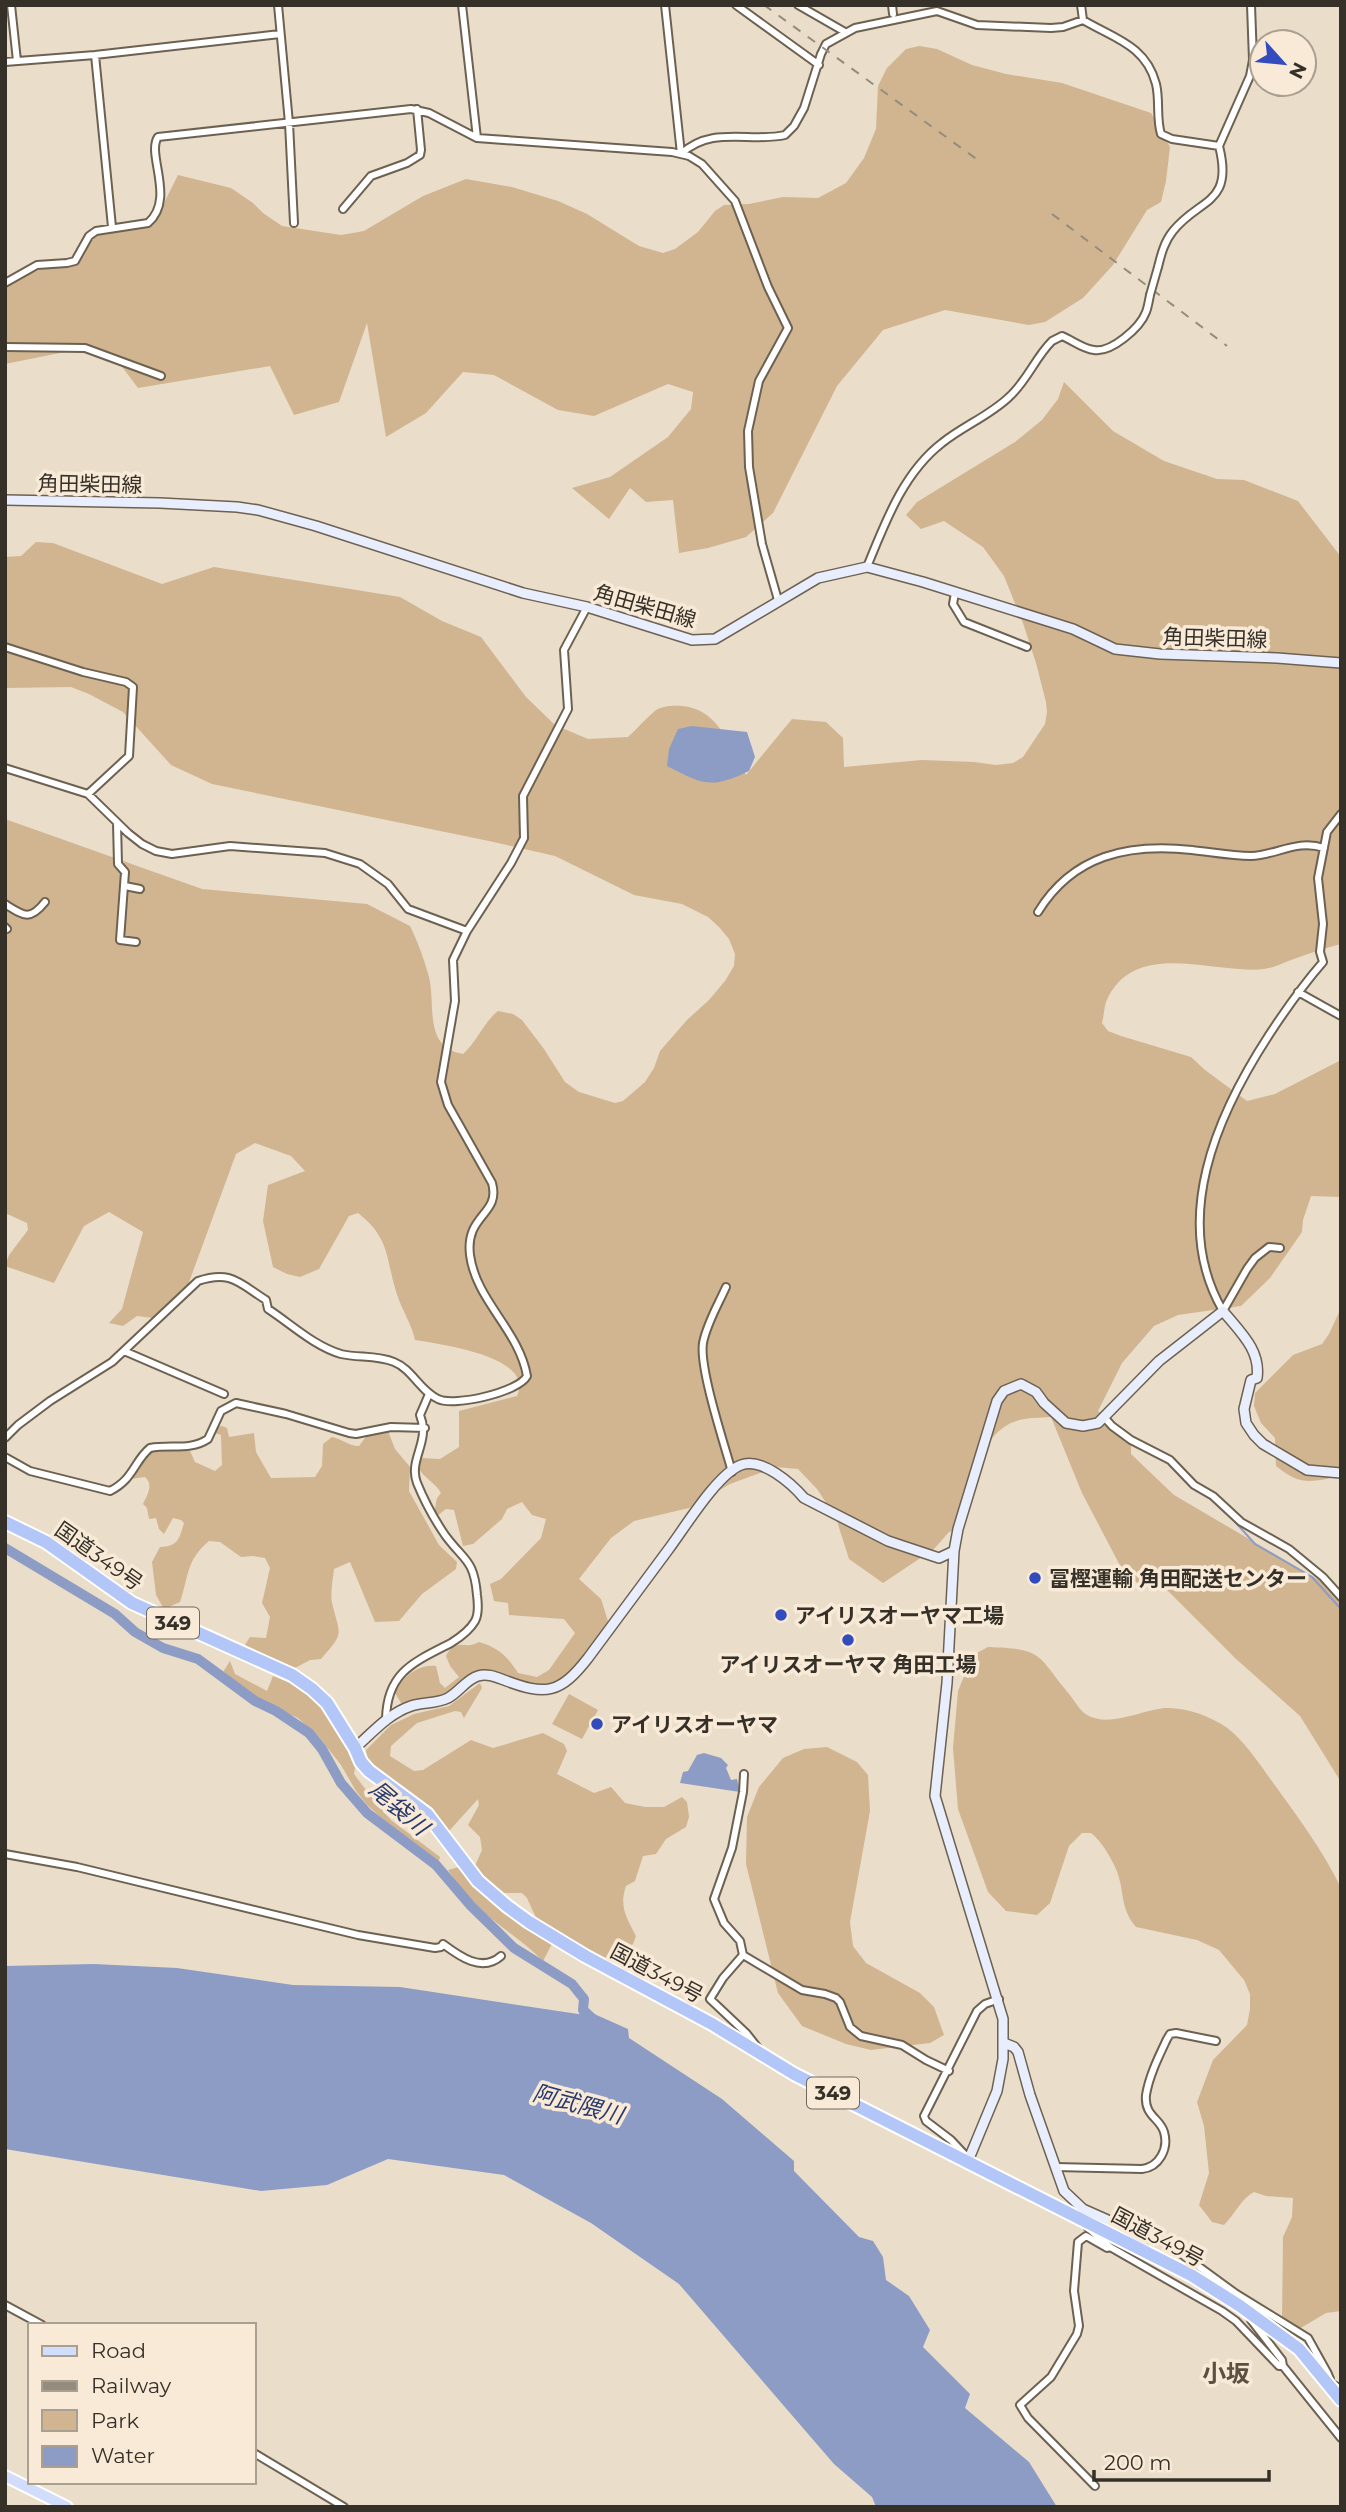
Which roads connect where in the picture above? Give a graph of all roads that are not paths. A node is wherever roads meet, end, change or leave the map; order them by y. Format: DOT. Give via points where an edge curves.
graph roads {
  1 [pos="10,5"];
  2 [pos="278,5"];
  3 [pos="462,5"];
  4 [pos="665,5"];
  5 [pos="736,5"];
  6 [pos="798,5"];
  7 [pos="892,5"];
  8 [pos="1081,5"];
  9 [pos="1251,5"];
  10 [pos="893,14"];
  11 [pos="1083,20"];
  12 [pos="845,32"];
  13 [pos="279,34"];
  14 [pos="95,55"];
  15 [pos="17,61"];
  16 [pos="5,62"];
  17 [pos="819,65"];
  18 [pos="417,109"];
  19 [pos="289,123"];
  20 [pos="477,138"];
  21 [pos="1219,146"];
  22 [pos="681,153"];
  23 [pos="343,209"];
  24 [pos="294,223"];
  25 [pos="112,227"];
  26 [pos="5,283"];
  27 [pos="5,347"];
  28 [pos="161,376"];
  29 [pos="5,500"];
  30 [pos="867,567"];
  31 [pos="955,593"];
  32 [pos="778,600"];
  33 [pos="587,607"];
  34 [pos="5,647"];
  35 [pos="1027,647"];
  36 [pos="1341,663"];
  37 [pos="5,768"];
  38 [pos="89,794"];
  39 [pos="1341,814"];
  40 [pos="117,822"];
  41 [pos="1324,848"];
  42 [pos="125,886"];
  43 [pos="140,889"];
  44 [pos="44,902"];
  45 [pos="5,904"];
  46 [pos="1038,912"];
  47 [pos="467,931"];
  48 [pos="136,942"];
  49 [pos="1298,992"];
  50 [pos="1341,1016"];
  51 [pos="1280,1248"];
  52 [pos="726,1287"];
  53 [pos="1223,1311"];
  54 [pos="124,1351"];
  55 [pos="224,1394"];
  56 [pos="429,1394"];
  57 [pos="1104,1417"];
  58 [pos="425,1428"];
  59 [pos="5,1438"];
  60 [pos="5,1457"];
  61 [pos="732,1472"];
  62 [pos="1341,1473"];
  63 [pos="5,1522"];
  64 [pos="954,1551"];
  65 [pos="1341,1597"];
  66 [pos="386,1719"];
  67 [pos="355,1748"];
  68 [pos="744,1774"];
  69 [pos="5,1854"];
  70 [pos="743,1955"];
  71 [pos="501,1956"];
  72 [pos="999,1999"];
  73 [pos="1216,2041"];
  74 [pos="1004,2043"];
  75 [pos="759,2052"];
  76 [pos="949,2071"];
  77 [pos="969,2160"];
  78 [pos="1055,2167"];
  79 [pos="1079,2217"];
  80 [pos="1128,2229"];
  81 [pos="1107,2231"];
  82 [pos="1111,2247"];
  83 [pos="1147,2252"];
  84 [pos="5,2305"];
  85 [pos="1250,2314"];
  86 [pos="38,2323"];
  87 [pos="1283,2365"];
  88 [pos="1328,2382"];
  89 [pos="1341,2389"];
  90 [pos="1341,2400"];
  91 [pos="1341,2438"];
  92 [pos="256,2454"];
  93 [pos="5,2476"];
  94 [pos="1096,2486"];
  95 [pos="66,2507"];
  96 [pos="344,2507"];
  1 -- 15 [label="street"];
  2 -- 13 [label="street"];
  3 -- 20 [label="street"];
  4 -- 22 [label="street"];
  5 -- 17 [label="street"];
  6 -- 12 [label="street"];
  7 -- 10 [label="street"];
  8 -- 11 [label="street"];
  9 -- 21 [label="street" via="1250,76"];
  11 -- 12 [label="street" via="1051,28 977,25 937,11"];
  11 -- 21 [label="street" via="1136,49 1144,59 1156,84 1161,134"];
  12 -- 17 [label="street" via="827,44"];
  13 -- 14 [label="street"];
  13 -- 19 [label="street"];
  14 -- 15 [label="street"];
  14 -- 25 [label="street"];
  15 -- 16 [label="street"];
  17 -- 22 [label="street" via="799,118 785,135 715,137"];
  18 -- 19 [label="street"];
  18 -- 20 [label="street"];
  18 -- 23 [label="street" via="420,155 371,176"];
  19 -- 24 [label="street"];
  19 -- 25 [label="street" via="158,137 161,183 156,212 148,223"];
  20 -- 22 [label="street"];
  21 -- 30 [label="street, bridge" via="1217,195 1174,230 1162,250 1142,318 1113,347 1096,351 1062,336 1052,341 995,410 931,452 901,492"];
  22 -- 32 [label="street" via="702,163 735,201 788,328 760,381 748,430 749,467 762,544"];
  25 -- 26 [label="street" via="89,236 75,261 37,265"];
  27 -- 28 [label="street" via="85,348"];
  29 -- 33 [label="street, 角田柴田線" via="258,510 523,593"];
  30 -- 31 [label="street, 角田柴田線"];
  30 -- 32 [label="street, 角田柴田線" via="818,578"];
  31 -- 35 [label="street" via="953,604 964,622"];
  31 -- 36 [label="street, 角田柴田線" via="1073,629 1115,649"];
  32 -- 33 [label="street, 角田柴田線" via="715,639 692,640"];
  33 -- 47 [label="street" via="564,650 568,709 523,796 524,838"];
  34 -- 38 [label="street" via="133,687 129,756"];
  37 -- 38 [label="street"];
  38 -- 40 [label="street"];
  39 -- 41 [label="street" via="1328,832"];
  40 -- 42 [label="street" via="118,864 125,872"];
  40 -- 47 [label="street" via="142,844 172,854 230,846 325,853 360,864 388,884 408,909"];
  41 -- 46 [label="street" via="1289,846 1253,856 1175,848 1119,853 1068,875"];
  41 -- 49 [label="street" via="1318,878 1323,962"];
  42 -- 43 [label="street"];
  42 -- 48 [label="street" via="120,940"];
  44 -- 45 [label="street" via="29,915"];
  47 -- 56 [label="street" via="453,960 455,1001 441,1082 448,1105 495,1194 471,1231 474,1274 521,1355 527,1376 521,1384 488,1395 444,1402"];
  49 -- 50 [label="street"];
  49 -- 53 [label="street" via="1222,1119 1204,1179 1200,1215 1203,1252 1211,1289"];
  51 -- 53 [label="street" via="1269,1247 1255,1258"];
  52 -- 61 [label="street" via="708,1326 703,1358"];
  53 -- 57 [label="street" via="1160,1361"];
  53 -- 62 [label="street" via="1250,1345 1259,1365 1244,1402 1246,1423 1263,1444 1307,1469"];
  54 -- 55 [label="street"];
  54 -- 56 [label="street" via="198,1281 224,1276 266,1300 268,1309 323,1347 394,1362"];
  54 -- 59 [label="street"];
  56 -- 58 [label="street" via="420,1415"];
  57 -- 64 [label="street" via="1083,1426 1066,1423 1036,1392 1021,1384 1004,1391 997,1401"];
  57 -- 65 [label="street" via="1131,1440 1170,1461 1241,1522 1289,1549"];
  58 -- 60 [label="street" via="391,1427 356,1434 236,1403 221,1411 208,1439 187,1447 150,1448 133,1473 110,1491 30,1471"];
  58 -- 66 [label="street" via="416,1480 443,1533 472,1567 478,1608 475,1621 457,1639 397,1678"];
  61 -- 64 [label="street" via="747,1464 762,1466 804,1498 888,1541 939,1558"];
  61 -- 66 [label="street" via="713,1489 588,1658 564,1683 551,1689 524,1689 480,1675 446,1699 412,1706"];
  63 -- 67 [label="highway, 国道349号 / 349" via="46,1542 132,1603 300,1680 327,1703"];
  64 -- 72 [label="street" via="935,1796"];
  66 -- 67 [label="street"];
  67 -- 75 [label="highway, 国道349号 / 349" via="375,1776 427,1814 471,1873 507,1906 585,1956"];
  68 -- 70 [label="street" via="732,1848 714,1899 723,1923 740,1941"];
  69 -- 71 [label="street" via="358,1935 435,1948 443,1944 478,1963"];
  70 -- 75 [label="street" via="710,1999"];
  70 -- 76 [label="street" via="802,1990 836,1998 850,2027 861,2036 908,2047"];
  72 -- 74 [label="street"];
  72 -- 76 [label="street" via="977,2011"];
  73 -- 78 [label="street" via="1176,2033 1167,2039 1146,2096 1148,2111 1164,2131 1159,2162 1142,2169"];
  74 -- 77 [label="street" via="997,2091"];
  74 -- 78 [label="street" via="1018,2052"];
  75 -- 77 [label="highway, 国道349号 / 349" via="794,2074"];
  76 -- 77 [label="street" via="925,2119"];
  77 -- 79 [label="highway, 国道349号 / 349"];
  78 -- 80 [label="street" via="1064,2191 1077,2204"];
  79 -- 81 [label="highway, 国道349号 / 349"];
  79 -- 82 [label="street"];
  80 -- 81 [label="street"];
  80 -- 83 [label="street"];
  80 -- 88 [label="street" via="1146,2232 1172,2247 1308,2338"];
  81 -- 83 [label="highway, 国道349号 / 349"];
  82 -- 87 [label="street" via="1222,2311"];
  82 -- 94 [label="street" via="1086,2236 1078,2242 1077,2334 1051,2377 1020,2405"];
  83 -- 85 [label="highway, 国道349号 / 349"];
  84 -- 86 [label="street"];
  85 -- 87 [label="street"];
  85 -- 88 [label="highway, 国道349号 / 349" via="1299,2349"];
  87 -- 91 [label="street"];
  88 -- 89 [label="street"];
  88 -- 90 [label="highway, 国道349号 / 349"];
  92 -- 96 [label="street"];
  93 -- 95 [label="main road"];
}
